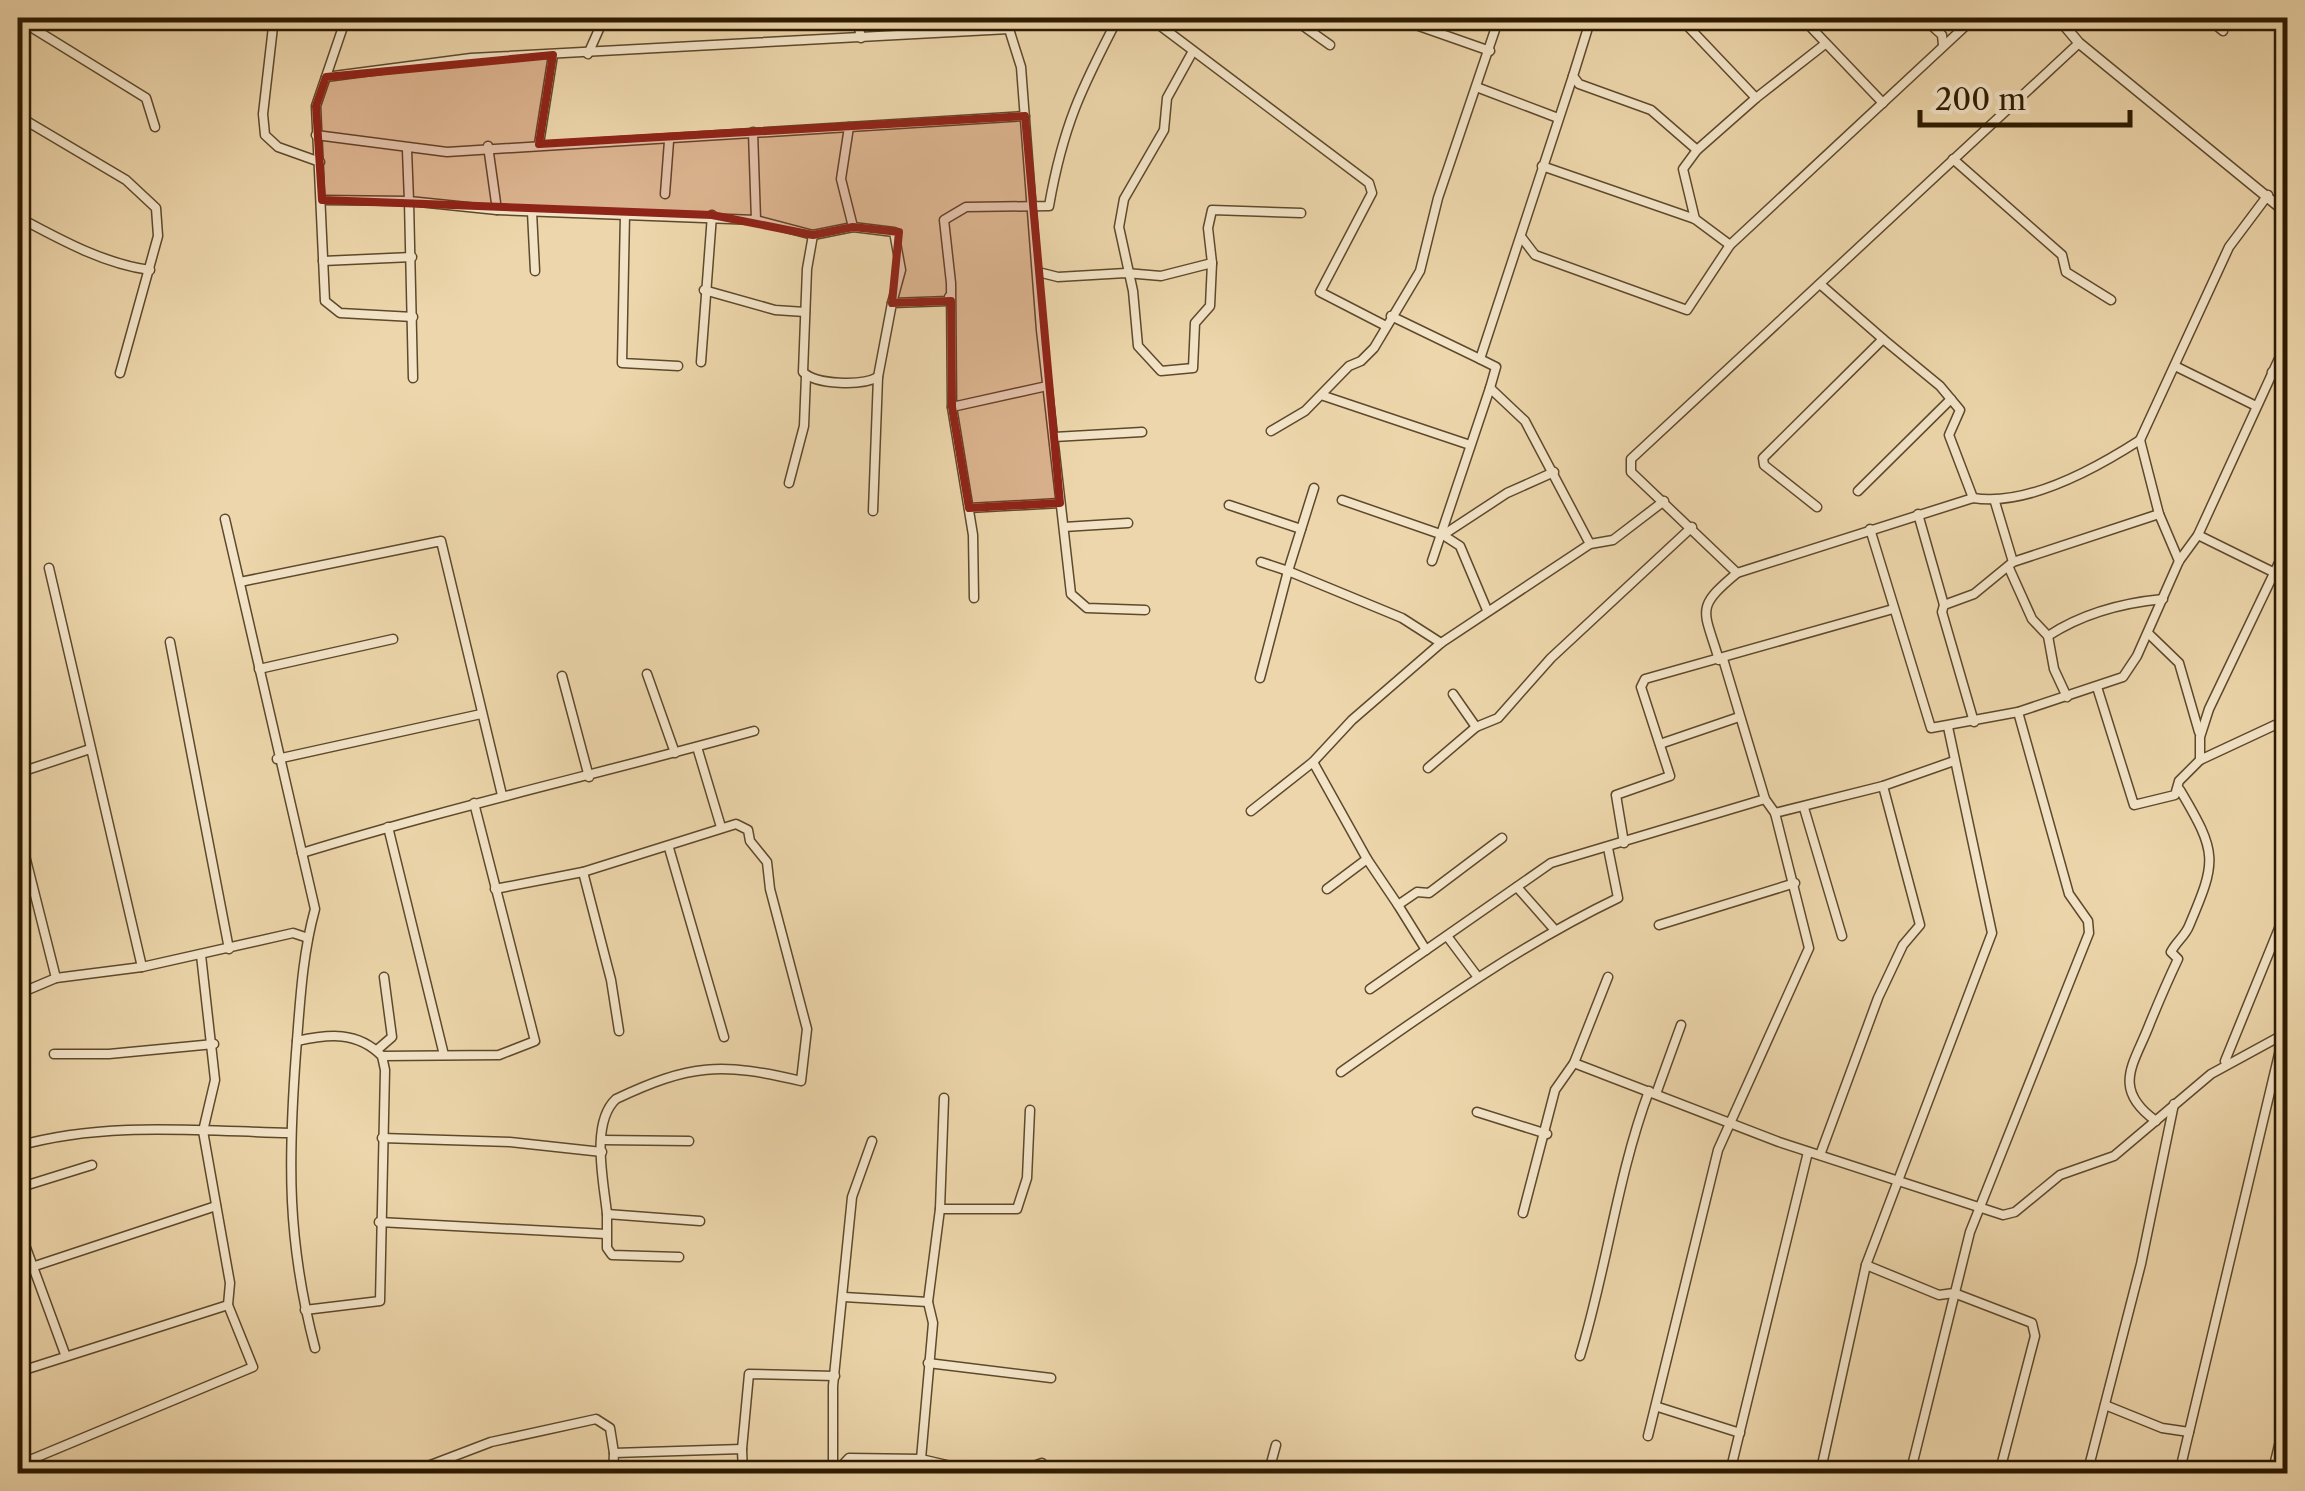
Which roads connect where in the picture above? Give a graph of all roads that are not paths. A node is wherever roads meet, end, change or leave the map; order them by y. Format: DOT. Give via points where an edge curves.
graph roads {
  1 [pos="274,18"];
  2 [pos="346,18"];
  3 [pos="604,18"];
  4 [pos="857,18"];
  5 [pos="1012,18"];
  6 [pos="1118,18"];
  7 [pos="1150,18"];
  8 [pos="1292,18"];
  9 [pos="1396,18"];
  10 [pos="1500,18"];
  11 [pos="1591,18"];
  12 [pos="1680,18"];
  13 [pos="1802,18"];
  14 [pos="1923,18"];
  15 [pos="1974,18"];
  16 [pos="2058,18"];
  17 [pos="2207,18"];
  18 [pos="18,19"];
  19 [pos="1009,30"];
  20 [pos="2222,32"];
  21 [pos="861,38"];
  22 [pos="2079,43"];
  23 [pos="1825,44"];
  24 [pos="1330,45"];
  25 [pos="1943,45"];
  26 [pos="1490,50"];
  27 [pos="1193,51"];
  28 [pos="588,54"];
  29 [pos="553,55"];
  30 [pos="1573,76"];
  31 [pos="326,77"];
  32 [pos="1478,88"];
  33 [pos="1756,98"];
  34 [pos="1884,103"];
  35 [pos="18,116"];
  36 [pos="1025,116"];
  37 [pos="1558,118"];
  38 [pos="848,126"];
  39 [pos="155,127"];
  40 [pos="753,132"];
  41 [pos="316,135"];
  42 [pos="668,141"];
  43 [pos="539,144"];
  44 [pos="488,146"];
  45 [pos="407,150"];
  46 [pos="1697,150"];
  47 [pos="1954,159"];
  48 [pos="320,162"];
  49 [pos="1542,166"];
  50 [pos="665,194"];
  51 [pos="2268,195"];
  52 [pos="322,200"];
  53 [pos="409,201"];
  54 [pos="1032,203"];
  55 [pos="2285,208"];
  56 [pos="497,210"];
  57 [pos="532,212"];
  58 [pos="1301,213"];
  59 [pos="625,214"];
  60 [pos="712,215"];
  61 [pos="18,218"];
  62 [pos="1694,219"];
  63 [pos="756,220"];
  64 [pos="853,227"];
  65 [pos="814,234"];
  66 [pos="1522,238"];
  67 [pos="1730,244"];
  68 [pos="412,257"];
  69 [pos="323,260"];
  70 [pos="1212,262"];
  71 [pos="150,270"];
  72 [pos="535,271"];
  73 [pos="1038,272"];
  74 [pos="1126,273"];
  75 [pos="951,282"];
  76 [pos="1820,284"];
  77 [pos="704,290"];
  78 [pos="2110,300"];
  79 [pos="892,303"];
  80 [pos="805,312"];
  81 [pos="1391,316"];
  82 [pos="413,317"];
  83 [pos="1386,326"];
  84 [pos="1883,338"];
  85 [pos="2288,338"];
  86 [pos="1480,359"];
  87 [pos="701,362"];
  88 [pos="678,366"];
  89 [pos="2177,368"];
  90 [pos="2272,372"];
  91 [pos="120,373"];
  92 [pos="806,376"];
  93 [pos="878,377"];
  94 [pos="413,378"];
  95 [pos="2288,381"];
  96 [pos="1047,386"];
  97 [pos="1490,388"];
  98 [pos="1324,396"];
  99 [pos="1950,399"];
  100 [pos="2256,406"];
  101 [pos="952,407"];
  102 [pos="1271,431"];
  103 [pos="1142,432"];
  104 [pos="1054,437"];
  105 [pos="2140,440"];
  106 [pos="1470,445"];
  107 [pos="1554,472"];
  108 [pos="789,483"];
  109 [pos="1314,488"];
  110 [pos="1858,490"];
  111 [pos="1974,498"];
  112 [pos="1342,500"];
  113 [pos="1664,501"];
  114 [pos="1995,502"];
  115 [pos="1060,503"];
  116 [pos="1229,504"];
  117 [pos="1817,507"];
  118 [pos="969,508"];
  119 [pos="873,511"];
  120 [pos="1918,514"];
  121 [pos="2159,514"];
  122 [pos="225,519"];
  123 [pos="1128,524"];
  124 [pos="1064,527"];
  125 [pos="1692,527"];
  126 [pos="1300,530"];
  127 [pos="1870,530"];
  128 [pos="2198,534"];
  129 [pos="1443,535"];
  130 [pos="1590,544"];
  131 [pos="2288,544"];
  132 [pos="1432,561"];
  133 [pos="2179,561"];
  134 [pos="1261,562"];
  135 [pos="2011,565"];
  136 [pos="48,568"];
  137 [pos="1288,571"];
  138 [pos="2273,572"];
  139 [pos="1737,573"];
  140 [pos="240,582"];
  141 [pos="974,598"];
  142 [pos="2163,599"];
  143 [pos="1944,605"];
  144 [pos="1894,609"];
  145 [pos="1145,610"];
  146 [pos="1487,610"];
  147 [pos="2148,632"];
  148 [pos="2048,636"];
  149 [pos="392,639"];
  150 [pos="170,642"];
  151 [pos="1441,643"];
  152 [pos="1721,659"];
  153 [pos="260,669"];
  154 [pos="647,674"];
  155 [pos="562,676"];
  156 [pos="1260,678"];
  157 [pos="2097,688"];
  158 [pos="1454,694"];
  159 [pos="2067,697"];
  160 [pos="2018,712"];
  161 [pos="482,714"];
  162 [pos="1739,717"];
  163 [pos="2288,719"];
  164 [pos="1974,722"];
  165 [pos="1476,727"];
  166 [pos="1948,727"];
  167 [pos="754,732"];
  168 [pos="2200,737"];
  169 [pos="1660,744"];
  170 [pos="697,747"];
  171 [pos="90,749"];
  172 [pos="675,753"];
  173 [pos="277,760"];
  174 [pos="2200,760"];
  175 [pos="1954,761"];
  176 [pos="1313,762"];
  177 [pos="1428,768"];
  178 [pos="18,773"];
  179 [pos="589,777"];
  180 [pos="1883,786"];
  181 [pos="2179,792"];
  182 [pos="502,795"];
  183 [pos="1766,799"];
  184 [pos="474,803"];
  185 [pos="1804,808"];
  186 [pos="1250,811"];
  187 [pos="1775,813"];
  188 [pos="388,827"];
  189 [pos="721,827"];
  190 [pos="18,828"];
  191 [pos="1502,838"];
  192 [pos="1624,843"];
  193 [pos="669,848"];
  194 [pos="1608,848"];
  195 [pos="302,853"];
  196 [pos="1367,859"];
  197 [pos="583,872"];
  198 [pos="1795,883"];
  199 [pos="1517,886"];
  200 [pos="495,889"];
  201 [pos="1327,890"];
  202 [pos="1398,905"];
  203 [pos="2286,911"];
  204 [pos="1659,924"];
  205 [pos="1554,929"];
  206 [pos="1446,936"];
  207 [pos="1842,936"];
  208 [pos="308,938"];
  209 [pos="229,949"];
  210 [pos="1426,950"];
  211 [pos="201,955"];
  212 [pos="142,967"];
  213 [pos="1477,976"];
  214 [pos="384,977"];
  215 [pos="1608,977"];
  216 [pos="56,978"];
  217 [pos="1370,989"];
  218 [pos="18,994"];
  219 [pos="1681,1026"];
  220 [pos="619,1031"];
  221 [pos="2286,1033"];
  222 [pos="724,1037"];
  223 [pos="297,1041"];
  224 [pos="214,1044"];
  225 [pos="379,1053"];
  226 [pos="54,1054"];
  227 [pos="444,1056"];
  228 [pos="1574,1062"];
  229 [pos="2223,1065"];
  230 [pos="1340,1072"];
  231 [pos="1652,1092"];
  232 [pos="944,1098"];
  233 [pos="2174,1104"];
  234 [pos="1030,1110"];
  235 [pos="1478,1112"];
  236 [pos="1730,1121"];
  237 [pos="2156,1121"];
  238 [pos="203,1131"];
  239 [pos="290,1133"];
  240 [pos="1547,1134"];
  241 [pos="382,1138"];
  242 [pos="603,1140"];
  243 [pos="689,1141"];
  244 [pos="872,1141"];
  245 [pos="18,1146"];
  246 [pos="602,1152"];
  247 [pos="1808,1152"];
  248 [pos="1820,1155"];
  249 [pos="92,1165"];
  250 [pos="1896,1182"];
  251 [pos="18,1188"];
  252 [pos="216,1206"];
  253 [pos="940,1209"];
  254 [pos="1978,1210"];
  255 [pos="1523,1213"];
  256 [pos="607,1214"];
  257 [pos="700,1221"];
  258 [pos="378,1222"];
  259 [pos="19,1232"];
  260 [pos="606,1234"];
  261 [pos="679,1257"];
  262 [pos="1866,1265"];
  263 [pos="32,1267"];
  264 [pos="1954,1294"];
  265 [pos="844,1298"];
  266 [pos="928,1302"];
  267 [pos="228,1304"];
  268 [pos="305,1310"];
  269 [pos="315,1348"];
  270 [pos="65,1354"];
  271 [pos="1580,1356"];
  272 [pos="928,1363"];
  273 [pos="18,1372"];
  274 [pos="834,1376"];
  275 [pos="1051,1378"];
  276 [pos="2105,1405"];
  277 [pos="1658,1407"];
  278 [pos="2288,1408"];
  279 [pos="2189,1432"];
  280 [pos="1740,1434"];
  281 [pos="1648,1436"];
  282 [pos="1276,1446"];
  283 [pos="742,1449"];
  284 [pos="614,1452"];
  285 [pos="908,1459"];
  286 [pos="921,1459"];
  287 [pos="1042,1463"];
  288 [pos="18,1464"];
  289 [pos="1732,1468"];
  290 [pos="407,1474"];
  291 [pos="613,1474"];
  292 [pos="744,1474"];
  293 [pos="833,1474"];
  294 [pos="907,1474"];
  295 [pos="985,1474"];
  296 [pos="1012,1474"];
  297 [pos="1268,1474"];
  298 [pos="1820,1474"];
  299 [pos="1910,1474"];
  300 [pos="1999,1474"];
  301 [pos="2088,1474"];
  302 [pos="2178,1474"];
  303 [pos="2272,1474"];
  1 -- 48 [label="street" via="265,135 278,147"];
  2 -- 31 [label="street"];
  3 -- 28 [label="street"];
  4 -- 21 [label="street"];
  5 -- 19 [label="street"];
  6 -- 54 [label="street" via="1072,106 1048,206"];
  7 -- 27 [label="street"];
  8 -- 24 [label="street"];
  9 -- 26 [label="street"];
  10 -- 26 [label="street"];
  11 -- 30 [label="street"];
  12 -- 33 [label="street"];
  13 -- 23 [label="street"];
  14 -- 25 [label="street"];
  15 -- 25 [label="street"];
  16 -- 22 [label="street"];
  17 -- 20 [label="street"];
  18 -- 39 [label="street" via="146,98"];
  19 -- 21 [label="street"];
  19 -- 36 [label="street" via="1021,67"];
  21 -- 28 [label="street"];
  22 -- 47 [label="street"];
  22 -- 51 [label="street"];
  23 -- 33 [label="street"];
  23 -- 34 [label="street"];
  25 -- 34 [label="street"];
  26 -- 32 [label="street"];
  27 -- 74 [label="street" via="1168,98 1164,130 1124,199 1119,227"];
  27 -- 83 [label="street" via="1369,182 1372,193 1320,292"];
  28 -- 29 [label="street"];
  29 -- 31 [label="street"];
  29 -- 43 [label="street"];
  30 -- 37 [label="street"];
  30 -- 46 [label="street" via="1651,110"];
  31 -- 41 [label="street"];
  32 -- 37 [label="street"];
  32 -- 81 [label="street" via="1420,271"];
  33 -- 46 [label="street"];
  34 -- 67 [label="street"];
  35 -- 71 [label="street" via="146,196 159,220"];
  36 -- 38 [label="street"];
  36 -- 54 [label="street"];
  37 -- 49 [label="street"];
  38 -- 40 [label="street"];
  38 -- 64 [label="street" via="841,178"];
  40 -- 42 [label="street"];
  40 -- 63 [label="street"];
  41 -- 45 [label="street"];
  41 -- 48 [label="street"];
  42 -- 43 [label="street"];
  42 -- 50 [label="street"];
  43 -- 44 [label="street"];
  44 -- 45 [label="street"];
  44 -- 56 [label="street"];
  45 -- 53 [label="street"];
  46 -- 62 [label="street" via="1683,169"];
  47 -- 76 [label="street"];
  47 -- 78 [label="street" via="2062,255 2066,272"];
  48 -- 52 [label="street"];
  49 -- 62 [label="street"];
  49 -- 66 [label="street"];
  51 -- 55 [label="street"];
  51 -- 89 [label="street" via="2224,257"];
  52 -- 53 [label="street"];
  52 -- 69 [label="street"];
  53 -- 56 [label="street"];
  53 -- 68 [label="street"];
  54 -- 73 [label="street"];
  54 -- 75 [label="street" via="966,207 944,220"];
  56 -- 57 [label="street"];
  57 -- 59 [label="street"];
  57 -- 72 [label="street"];
  58 -- 70 [label="street" via="1212,210"];
  59 -- 60 [label="street"];
  59 -- 88 [label="street" via="622,363"];
  60 -- 63 [label="street"];
  60 -- 77 [label="street"];
  61 -- 71 [label="street" via="113,265"];
  62 -- 67 [label="street"];
  63 -- 65 [label="street"];
  64 -- 65 [label="street"];
  64 -- 79 [label="street" via="894,232 902,270"];
  65 -- 80 [label="street"];
  66 -- 67 [label="street" via="1535,255 1687,310"];
  66 -- 86 [label="street"];
  68 -- 69 [label="street"];
  68 -- 82 [label="street"];
  69 -- 82 [label="street" via="325,302 332,310"];
  70 -- 74 [label="street" via="1161,276"];
  70 -- 74 [label="street" via="1210,306 1195,323 1193,368 1160,371 1138,346"];
  71 -- 91 [label="street"];
  73 -- 74 [label="street"];
  73 -- 96 [label="street"];
  75 -- 79 [label="street" via="948,301"];
  75 -- 101 [label="street"];
  76 -- 84 [label="street"];
  76 -- 113 [label="street" via="1632,459 1631,472"];
  77 -- 80 [label="street"];
  77 -- 87 [label="street"];
  79 -- 93 [label="street"];
  80 -- 92 [label="street"];
  81 -- 83 [label="street"];
  81 -- 86 [label="street"];
  82 -- 94 [label="street"];
  83 -- 98 [label="street" via="1374,348"];
  84 -- 99 [label="street"];
  84 -- 117 [label="street" via="1763,458"];
  85 -- 90 [label="street"];
  86 -- 97 [label="street" via="1496,367"];
  89 -- 100 [label="street"];
  89 -- 105 [label="street"];
  90 -- 95 [label="street"];
  90 -- 100 [label="street"];
  92 -- 93 [label="street" via="868,382"];
  92 -- 108 [label="street" via="804,426"];
  93 -- 119 [label="street"];
  96 -- 101 [label="street"];
  96 -- 104 [label="street"];
  97 -- 106 [label="street"];
  97 -- 107 [label="street" via="1525,421"];
  98 -- 102 [label="street"];
  98 -- 106 [label="street"];
  99 -- 110 [label="street"];
  99 -- 111 [label="street" via="1960,410 1949,435"];
  100 -- 128 [label="street"];
  101 -- 118 [label="street"];
  103 -- 104 [label="street"];
  104 -- 115 [label="street"];
  105 -- 114 [label="street" via="2047,487"];
  105 -- 121 [label="street"];
  106 -- 129 [label="street"];
  107 -- 129 [label="street" via="1506,493"];
  107 -- 130 [label="street"];
  109 -- 126 [label="street"];
  111 -- 114 [label="street"];
  111 -- 120 [label="street"];
  112 -- 129 [label="street"];
  113 -- 125 [label="street"];
  113 -- 130 [label="street" via="1612,540"];
  114 -- 135 [label="street"];
  115 -- 118 [label="street"];
  115 -- 124 [label="street"];
  116 -- 126 [label="street"];
  118 -- 141 [label="street"];
  120 -- 127 [label="street"];
  120 -- 143 [label="street"];
  121 -- 133 [label="street"];
  121 -- 135 [label="street"];
  122 -- 140 [label="street"];
  123 -- 124 [label="street"];
  124 -- 145 [label="street" via="1071,594 1087,608"];
  125 -- 139 [label="street"];
  125 -- 165 [label="street" via="1551,658 1498,718"];
  126 -- 137 [label="street"];
  127 -- 139 [label="street"];
  127 -- 144 [label="street"];
  128 -- 133 [label="street"];
  128 -- 138 [label="street"];
  129 -- 132 [label="street"];
  129 -- 146 [label="street" via="1460,546"];
  130 -- 146 [label="street"];
  131 -- 138 [label="street"];
  133 -- 142 [label="street"];
  134 -- 137 [label="street"];
  135 -- 143 [label="street" via="1974,594"];
  135 -- 148 [label="street" via="2032,619"];
  136 -- 171 [label="street"];
  137 -- 151 [label="street" via="1402,618"];
  137 -- 156 [label="street"];
  138 -- 168 [label="street"];
  139 -- 152 [label="street" via="1704,607"];
  140 -- 153 [label="street"];
  140 -- 161 [label="street" via="441,540"];
  142 -- 147 [label="street"];
  142 -- 148 [label="street" via="2119,604"];
  143 -- 164 [label="street"];
  144 -- 152 [label="street"];
  144 -- 166 [label="street" via="1926,722 1936,730"];
  146 -- 151 [label="street"];
  147 -- 157 [label="street" via="2123,676"];
  147 -- 168 [label="street" via="2179,664"];
  148 -- 159 [label="street"];
  149 -- 153 [label="street"];
  150 -- 209 [label="street"];
  151 -- 176 [label="street"];
  152 -- 162 [label="street"];
  152 -- 169 [label="street" via="1642,682"];
  153 -- 173 [label="street"];
  154 -- 172 [label="street"];
  155 -- 179 [label="street"];
  157 -- 159 [label="street"];
  157 -- 181 [label="street" via="2134,805"];
  158 -- 165 [label="street"];
  159 -- 160 [label="street"];
  160 -- 164 [label="street"];
  160 -- 254 [label="street" via="2069,894 2090,926"];
  161 -- 173 [label="street"];
  161 -- 182 [label="street"];
  162 -- 169 [label="street"];
  162 -- 183 [label="street"];
  163 -- 174 [label="street"];
  164 -- 166 [label="street"];
  165 -- 177 [label="street"];
  166 -- 175 [label="street"];
  167 -- 170 [label="street"];
  168 -- 174 [label="street"];
  169 -- 192 [label="street" via="1670,776 1614,799"];
  170 -- 172 [label="street"];
  170 -- 189 [label="street"];
  171 -- 178 [label="street"];
  171 -- 212 [label="street"];
  172 -- 179 [label="street"];
  173 -- 195 [label="street"];
  174 -- 181 [label="street" via="2179,781"];
  175 -- 180 [label="street"];
  175 -- 250 [label="street" via="1992,933"];
  176 -- 186 [label="street"];
  176 -- 196 [label="street"];
  179 -- 182 [label="street"];
  180 -- 185 [label="street"];
  180 -- 248 [label="street" via="1920,925 1878,998"];
  181 -- 237 [label="street" via="2209,843 2212,868 2171,952 2178,958 2132,1060 2134,1099"];
  182 -- 184 [label="street"];
  183 -- 187 [label="street"];
  183 -- 192 [label="street"];
  184 -- 188 [label="street"];
  184 -- 200 [label="street"];
  185 -- 187 [label="street"];
  185 -- 207 [label="street"];
  187 -- 198 [label="street"];
  188 -- 195 [label="street"];
  188 -- 227 [label="street"];
  189 -- 193 [label="street"];
  189 -- 242 [label="street" via="748,830 767,862 807,1029 801,1082 753,1070 688,1069 616,1098 606,1110"];
  190 -- 216 [label="street"];
  191 -- 202 [label="street" via="1428,893"];
  192 -- 194 [label="street"];
  193 -- 197 [label="street"];
  193 -- 222 [label="street"];
  194 -- 199 [label="street" via="1552,863"];
  194 -- 205 [label="street" via="1618,898"];
  195 -- 208 [label="street" via="314,909"];
  196 -- 201 [label="street"];
  196 -- 202 [label="street"];
  197 -- 200 [label="street"];
  197 -- 220 [label="street"];
  198 -- 204 [label="street"];
  198 -- 236 [label="street" via="1809,948"];
  199 -- 205 [label="street"];
  199 -- 206 [label="street"];
  200 -- 227 [label="street" via="536,1036 499,1055"];
  202 -- 210 [label="street"];
  203 -- 229 [label="street"];
  205 -- 213 [label="street"];
  206 -- 210 [label="street"];
  206 -- 213 [label="street"];
  208 -- 209 [label="street" via="293,933"];
  208 -- 223 [label="street"];
  209 -- 211 [label="street"];
  210 -- 217 [label="street"];
  211 -- 212 [label="street"];
  211 -- 224 [label="street"];
  212 -- 216 [label="street"];
  213 -- 230 [label="street"];
  214 -- 225 [label="street" via="392,1037"];
  215 -- 228 [label="street"];
  216 -- 218 [label="street"];
  219 -- 231 [label="street"];
  221 -- 229 [label="street"];
  221 -- 279 [label="street"];
  223 -- 225 [label="street" via="338,1035"];
  223 -- 239 [label="street"];
  224 -- 226 [label="street"];
  224 -- 238 [label="street" via="214,1092"];
  225 -- 227 [label="street"];
  225 -- 241 [label="street"];
  228 -- 231 [label="street"];
  228 -- 240 [label="street" via="1555,1090"];
  229 -- 233 [label="street"];
  231 -- 236 [label="street"];
  231 -- 271 [label="street" via="1624,1165"];
  232 -- 253 [label="street"];
  233 -- 237 [label="street"];
  233 -- 276 [label="street"];
  234 -- 253 [label="street" via="1027,1178 1016,1209"];
  235 -- 240 [label="street"];
  236 -- 247 [label="street"];
  236 -- 277 [label="street"];
  237 -- 254 [label="street" via="2114,1156 2060,1174 2009,1215"];
  238 -- 239 [label="street"];
  238 -- 245 [label="street" via="72,1135"];
  238 -- 252 [label="street"];
  239 -- 268 [label="street" via="290,1221"];
  240 -- 255 [label="street"];
  241 -- 246 [label="street"];
  241 -- 258 [label="street"];
  242 -- 243 [label="street"];
  242 -- 246 [label="street"];
  244 -- 265 [label="street" via="852,1197"];
  246 -- 256 [label="street"];
  247 -- 248 [label="street"];
  247 -- 280 [label="street"];
  248 -- 250 [label="street"];
  249 -- 251 [label="street"];
  250 -- 254 [label="street"];
  250 -- 262 [label="street"];
  252 -- 263 [label="street"];
  252 -- 267 [label="street"];
  253 -- 266 [label="street"];
  254 -- 264 [label="street"];
  256 -- 257 [label="street"];
  256 -- 260 [label="street"];
  258 -- 260 [label="street"];
  258 -- 268 [label="street" via="380,1301"];
  259 -- 263 [label="street"];
  260 -- 261 [label="street" via="607,1248 618,1258"];
  262 -- 264 [label="street" via="1939,1295"];
  262 -- 298 [label="street"];
  263 -- 270 [label="street"];
  264 -- 299 [label="street"];
  264 -- 300 [label="street" via="2034,1327"];
  265 -- 266 [label="street"];
  265 -- 274 [label="street"];
  266 -- 272 [label="street"];
  267 -- 270 [label="street"];
  267 -- 288 [label="street" via="253,1367"];
  268 -- 269 [label="street"];
  270 -- 273 [label="street"];
  272 -- 275 [label="street"];
  272 -- 286 [label="street"];
  274 -- 283 [label="street" via="748,1374"];
  274 -- 293 [label="street"];
  276 -- 279 [label="street"];
  276 -- 301 [label="street"];
  277 -- 280 [label="street"];
  277 -- 281 [label="street"];
  278 -- 303 [label="street"];
  279 -- 302 [label="street"];
  280 -- 289 [label="street"];
  282 -- 297 [label="street"];
  283 -- 284 [label="street"];
  283 -- 292 [label="street"];
  284 -- 290 [label="street" via="610,1428 596,1419 491,1442"];
  284 -- 291 [label="street"];
  285 -- 286 [label="street"];
  285 -- 293 [label="street" via="849,1458"];
  285 -- 294 [label="street"];
  286 -- 295 [label="street"];
  287 -- 296 [label="street"];
}
